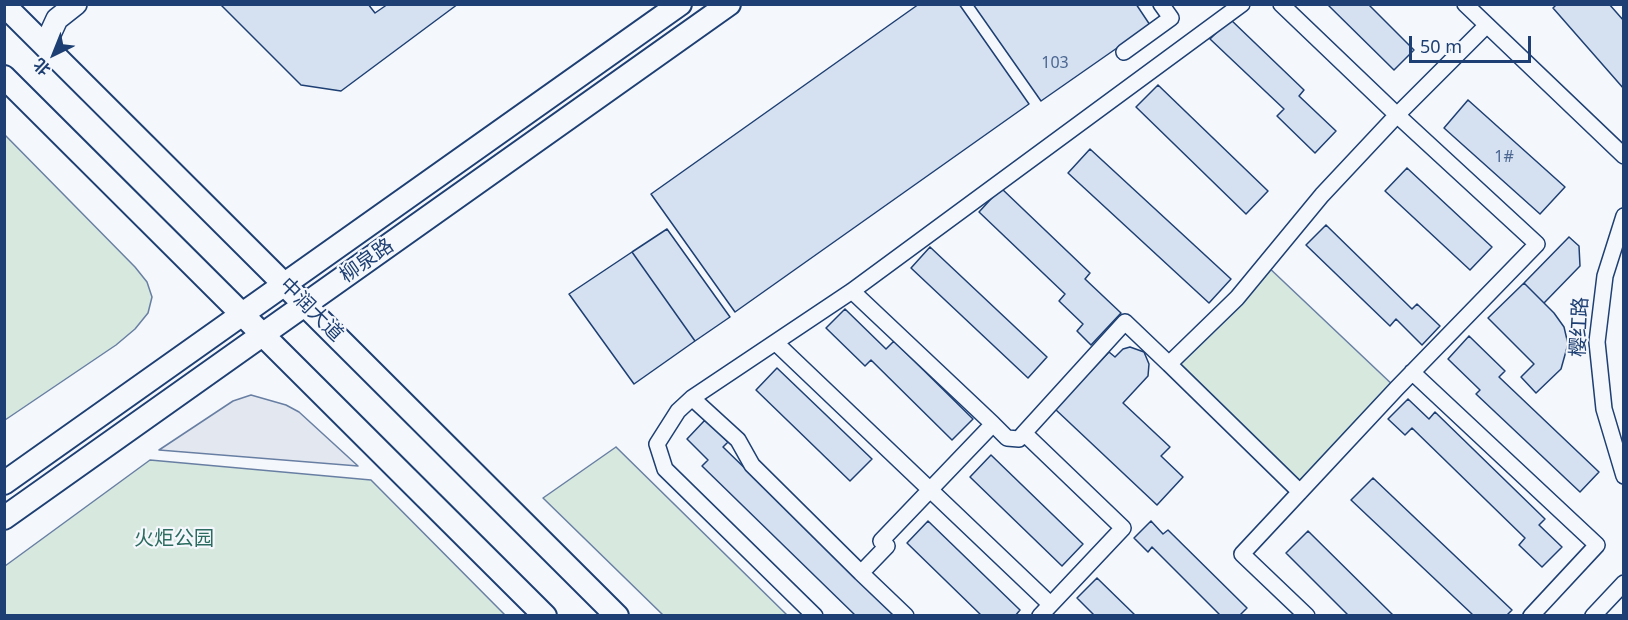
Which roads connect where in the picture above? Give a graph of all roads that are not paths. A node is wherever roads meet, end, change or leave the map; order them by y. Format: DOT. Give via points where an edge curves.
graph roads {
  1 [pos="76,4"];
  2 [pos="680,4"];
  3 [pos="729,4"];
  4 [pos="1161,4"];
  5 [pos="1242,4"];
  6 [pos="1281,4"];
  7 [pos="1465,4"];
  8 [pos="4,5"];
  9 [pos="1487,26"];
  10 [pos="45,45"];
  11 [pos="1124,52"];
  12 [pos="4,77"];
  13 [pos="1397,115"];
  14 [pos="1623,156"];
  15 [pos="1623,216"];
  16 [pos="285,284"];
  17 [pos="852,291"];
  18 [pos="306,305"];
  19 [pos="242,315"];
  20 [pos="263,334"];
  21 [pos="776,343"];
  22 [pos="1169,364"];
  23 [pos="1412,372"];
  24 [pos="692,398"];
  25 [pos="993,424"];
  26 [pos="1024,432"];
  27 [pos="1623,476"];
  28 [pos="4,483"];
  29 [pos="931,489"];
  30 [pos="1300,492"];
  31 [pos="4,518"];
  32 [pos="861,573"];
  33 [pos="1623,583"];
  34 [pos="1045,610"];
  35 [pos="545,615"];
  36 [pos="617,615"];
  37 [pos="815,615"];
  38 [pos="906,615"];
  39 [pos="1307,615"];
  40 [pos="1531,615"];
  41 [pos="1593,615"];
  1 -- 10 [label="street" via="57,19"];
  2 -- 16 [label="main road, 柳泉路"];
  3 -- 18 [label="main road, 柳泉路"];
  4 -- 11 [label="street" via="1171,18"];
  5 -- 17 [label="street"];
  6 -- 13 [label="street"];
  7 -- 9 [label="street"];
  8 -- 10 [label="main road, 中润大道"];
  9 -- 13 [label="street"];
  9 -- 14 [label="street"];
  10 -- 16 [label="main road, 中润大道"];
  12 -- 19 [label="main road"];
  13 -- 22 [label="street" via="1322,195 1237,298"];
  13 -- 23 [label="street" via="1538,244"];
  15 -- 27 [label="street, 樱红路" via="1605,276 1597,342 1604,409"];
  16 -- 18 [label="main road, 中润大道"];
  16 -- 19 [label="main road, 柳泉路"];
  17 -- 21 [label="street"];
  17 -- 25 [label="street"];
  18 -- 20 [label="main road, 柳泉路"];
  18 -- 36 [label="main road, 中润大道"];
  19 -- 20 [label="main road"];
  19 -- 28 [label="main road, 柳泉路"];
  20 -- 31 [label="main road, 柳泉路"];
  20 -- 35 [label="main road"];
  21 -- 24 [label="street"];
  21 -- 29 [label="street"];
  22 -- 26 [label="street" via="1125,322"];
  22 -- 30 [label="street"];
  23 -- 30 [label="street"];
  23 -- 40 [label="street" via="1597,545"];
  24 -- 32 [label="street" via="738,440 752,465"];
  24 -- 37 [label="street" via="678,411 657,444 665,469"];
  25 -- 26 [label="street" via="1007,438 1019,439"];
  25 -- 29 [label="street"];
  26 -- 34 [label="street" via="1123,528"];
  29 -- 32 [label="street" via="881,541 887,546"];
  29 -- 34 [label="street"];
  30 -- 39 [label="street" via="1242,554"];
  32 -- 38 [label="street"];
  33 -- 41 [label="street"];
}
